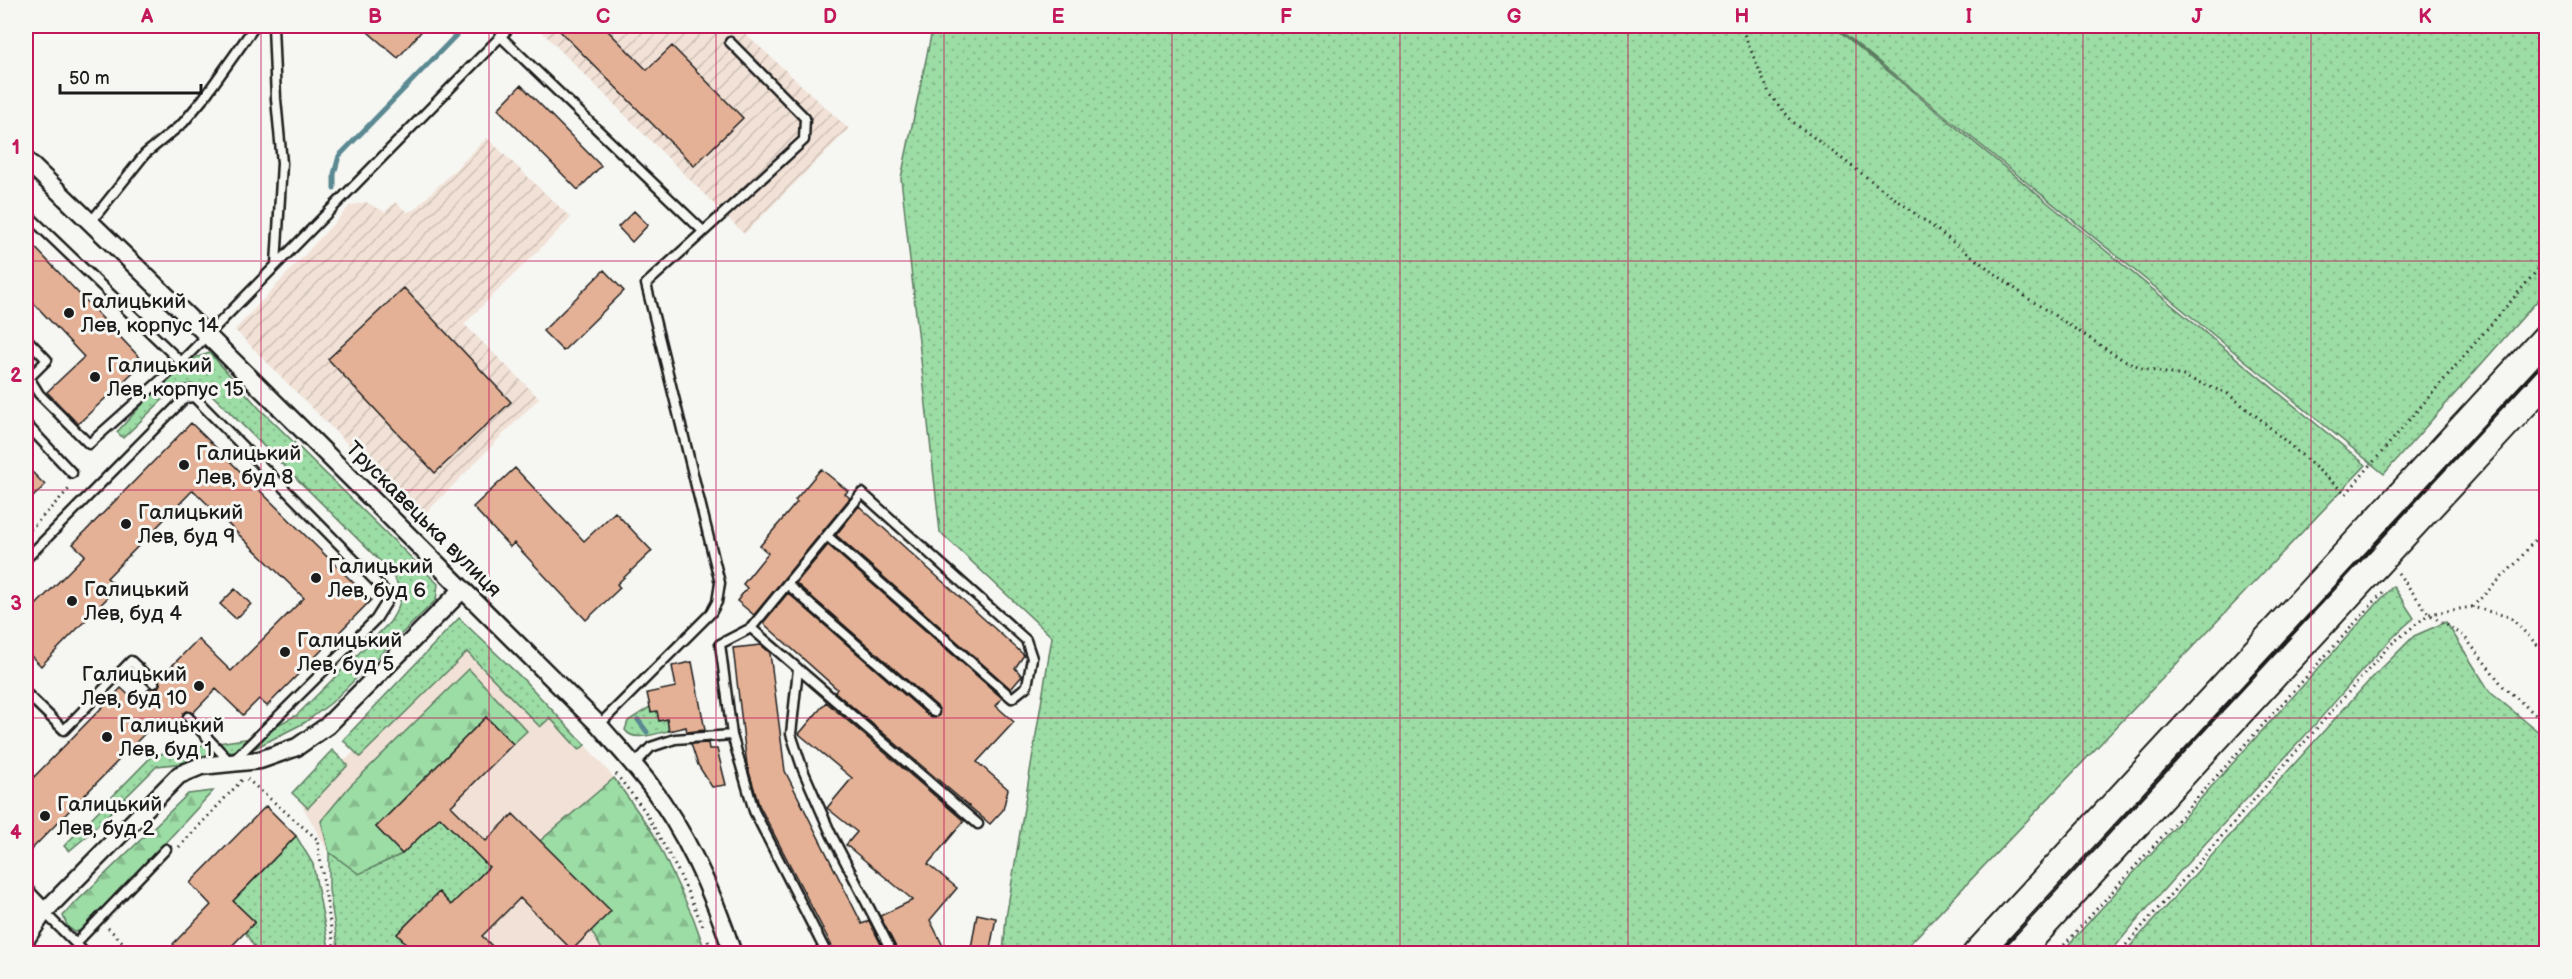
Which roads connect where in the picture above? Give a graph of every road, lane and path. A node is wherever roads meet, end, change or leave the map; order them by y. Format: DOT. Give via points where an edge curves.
graph roads {
  1 [pos="255,26"];
  2 [pos="273,26"];
  3 [pos="511,26"];
  4 [pos="1736,26"];
  5 [pos="501,36"];
  6 [pos="730,42"];
  7 [pos="26,160"];
  8 [pos="26,213"];
  9 [pos="90,223"];
  10 [pos="704,231"];
  11 [pos="2547,260"];
  12 [pos="276,265"];
  13 [pos="208,336"];
  14 [pos="2547,337"];
  15 [pos="26,339"];
  16 [pos="181,362"];
  17 [pos="28,375"];
  18 [pos="2547,381"];
  19 [pos="26,424"];
  20 [pos="72,473"];
  21 [pos="2547,526"];
  22 [pos="26,534"];
  23 [pos="827,536"];
  24 [pos="26,559"];
  25 [pos="2392,572"];
  26 [pos="787,584"];
  27 [pos="463,589"];
  28 [pos="2384,592"];
  29 [pos="2472,607"];
  30 [pos="2429,614"];
  31 [pos="751,628"];
  32 [pos="2547,654"];
  33 [pos="798,669"];
  34 [pos="154,683"];
  35 [pos="26,693"];
  36 [pos="934,712"];
  37 [pos="188,717"];
  38 [pos="2547,724"];
  39 [pos="599,725"];
  40 [pos="732,735"];
  41 [pos="231,763"];
  42 [pos="634,765"];
  43 [pos="616,774"];
  44 [pos="245,777"];
  45 [pos="978,824"];
  46 [pos="166,849"];
  47 [pos="26,893"];
  48 [pos="44,912"];
  49 [pos="104,925"];
  50 [pos="26,939"];
  51 [pos="76,944"];
  52 [pos="86,954"];
  53 [pos="135,954"];
  54 [pos="335,954"];
  55 [pos="712,954"];
  56 [pos="733,954"];
  57 [pos="827,954"];
  58 [pos="893,954"];
  59 [pos="1976,954"];
  60 [pos="2017,954"];
  61 [pos="2056,954"];
  62 [pos="2118,954"];
  1 -- 9 [label="lane" via="183,123 145,154"];
  2 -- 12 [label="lane" via="282,163"];
  3 -- 5 [label="lane"];
  4 -- 11 [label="path" via="1744,34 1770,95 1793,122 2029,299 2120,358 2228,394 2346,494"];
  5 -- 10 [label="lane"];
  5 -- 12 [label="lane"];
  6 -- 10 [label="lane" via="805,118 804,140"];
  7 -- 9 [label="street, Трускавецька вулиця"];
  8 -- 16 [label="lane"];
  9 -- 13 [label="street, Трускавецька вулиця"];
  10 -- 39 [label="lane" via="646,284 720,583 719,595 711,613"];
  12 -- 13 [label="lane"];
  13 -- 16 [label="lane"];
  13 -- 27 [label="street, Трускавецька вулиця"];
  14 -- 59 [label="main road"];
  15 -- 17 [label="lane" via="46,360"];
  16 -- 17 [label="lane" via="89,444 39,394"];
  18 -- 25 [label="main road"];
  19 -- 20 [label="lane"];
  20 -- 22 [label="path" via="72,485"];
  21 -- 29 [label="path"];
  23 -- 23 [label="lane" via="862,493 1026,640 1032,658 1027,686 1012,698"];
  23 -- 26 [label="lane"];
  24 -- 41 [label="lane" via="185,398 194,397 387,593 388,600 376,619"];
  25 -- 30 [label="path"];
  25 -- 60 [label="main road"];
  26 -- 31 [label="lane"];
  26 -- 36 [label="lane"];
  27 -- 39 [label="street, Трускавецька вулиця"];
  27 -- 41 [label="street" via="327,726 283,754"];
  28 -- 61 [label="path"];
  29 -- 30 [label="path"];
  29 -- 32 [label="path" via="2510,617"];
  30 -- 38 [label="path" via="2464,636 2503,686"];
  30 -- 62 [label="path" via="2390,645"];
  31 -- 33 [label="lane"];
  31 -- 40 [label="lane" via="720,645"];
  33 -- 45 [label="lane"];
  33 -- 58 [label="lane" via="791,734 831,834"];
  34 -- 35 [label="lane" via="131,661 64,730"];
  37 -- 41 [label="lane"];
  39 -- 42 [label="street, Трускавецька вулиця"];
  40 -- 42 [label="lane" via="675,739 651,747"];
  40 -- 57 [label="lane" via="754,811"];
  41 -- 48 [label="street" via="201,766 179,775"];
  42 -- 56 [label="street, Трускавецька вулиця" via="681,833 705,880"];
  43 -- 55 [label="path" via="645,811 678,871"];
  44 -- 54 [label="path" via="317,839"];
  46 -- 51 [label="lane"];
  47 -- 48 [label="street"];
  48 -- 50 [label="street"];
  48 -- 51 [label="lane"];
  49 -- 53 [label="path"];
  51 -- 52 [label="lane"];
}
